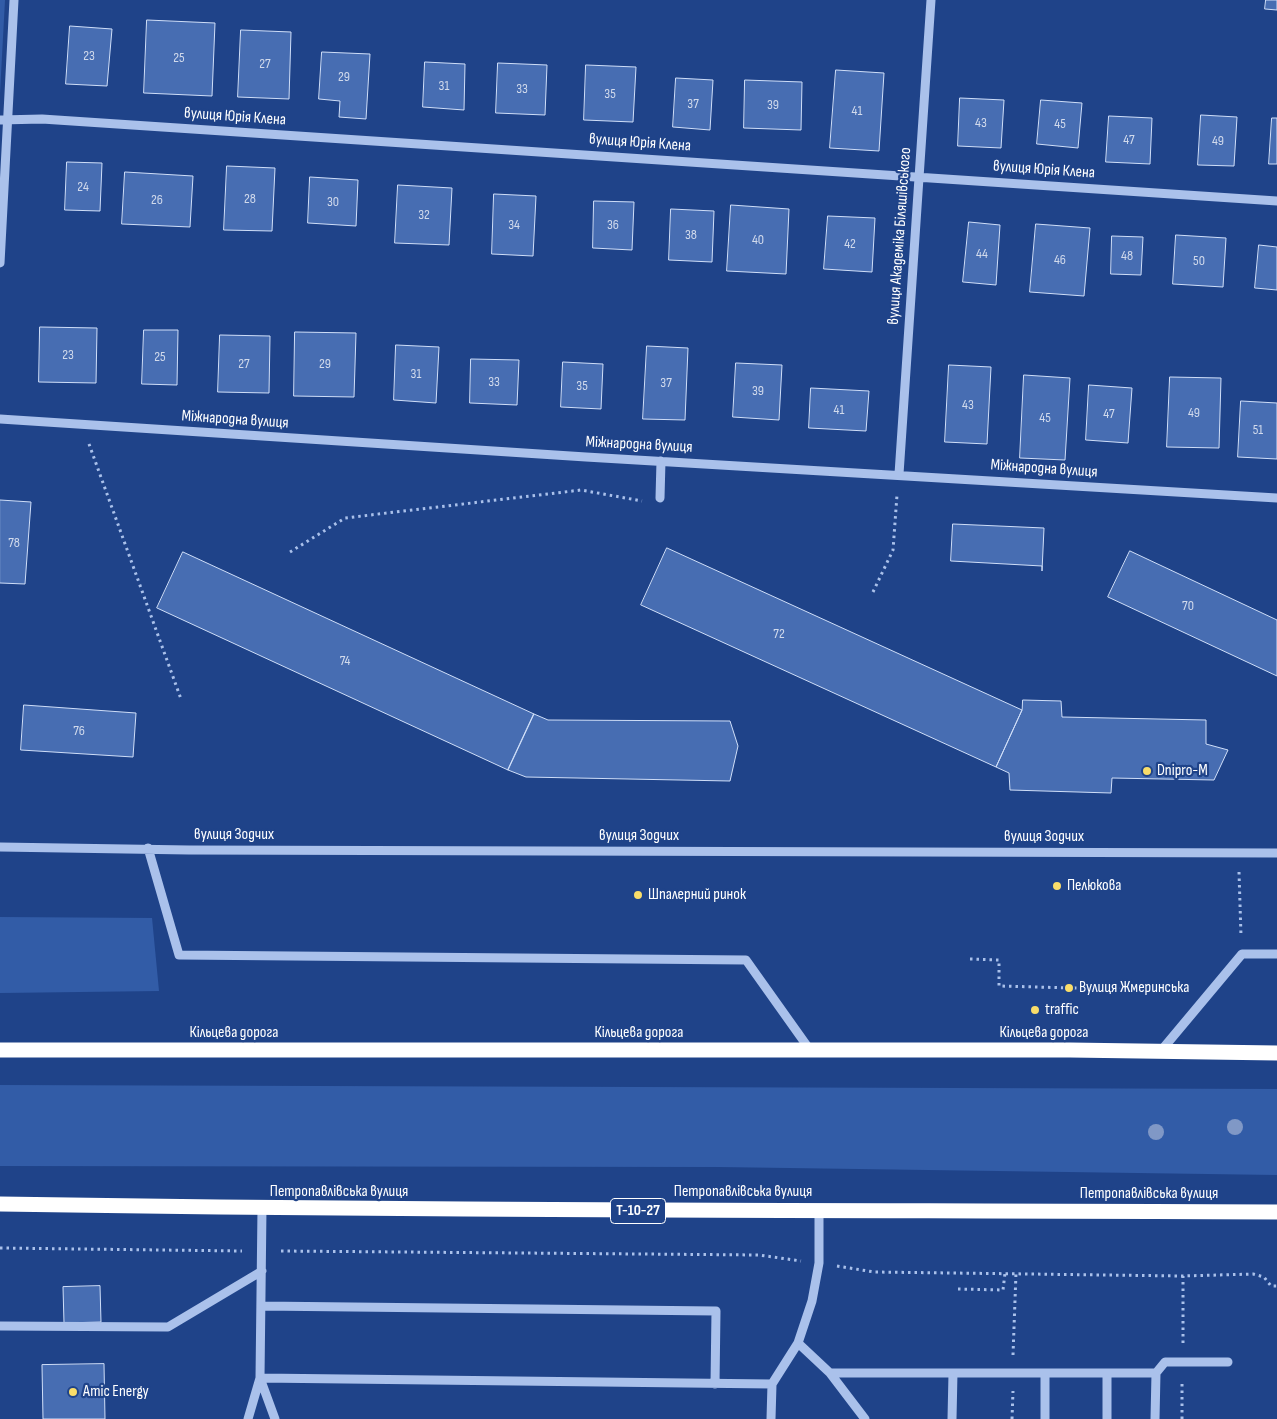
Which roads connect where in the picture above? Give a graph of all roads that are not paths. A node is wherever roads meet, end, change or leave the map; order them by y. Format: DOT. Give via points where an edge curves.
graph roads {
  1 [pos="14,0"];
  2 [pos="931,0"];
  3 [pos="4,120"];
  4 [pos="919,177"];
  5 [pos="1277,201"];
  6 [pos="0,264"];
  7 [pos="0,418"];
  8 [pos="661,461"];
  9 [pos="899,474"];
  10 [pos="660,498"];
  11 [pos="1277,498"];
  12 [pos="0,847"];
  13 [pos="148,848"];
  14 [pos="1277,852"];
  15 [pos="1277,954"];
  16 [pos="0,1050"];
  17 [pos="810,1050"];
  18 [pos="1160,1052"];
  19 [pos="1277,1053"];
  20 [pos="0,1204"];
  21 [pos="262,1208"];
  22 [pos="819,1209"];
  23 [pos="1277,1212"];
  24 [pos="262,1270"];
  25 [pos="261,1306"];
  26 [pos="0,1326"];
  27 [pos="798,1343"];
  28 [pos="1228,1362"];
  29 [pos="830,1373"];
  30 [pos="952,1373"];
  31 [pos="1045,1373"];
  32 [pos="1156,1373"];
  33 [pos="1107,1374"];
  34 [pos="260,1378"];
  35 [pos="715,1384"];
  36 [pos="772,1384"];
  37 [pos="248,1419"];
  38 [pos="275,1419"];
  39 [pos="771,1419"];
  40 [pos="865,1419"];
  41 [pos="952,1419"];
  42 [pos="1045,1419"];
  43 [pos="1107,1419"];
  44 [pos="1155,1419"];
  1 -- 3 [label="street"];
  2 -- 4 [label="street, вулиця Академіка Біляшівського"];
  3 -- 4 [label="street, вулиця Юрія Клена" via="42,119"];
  3 -- 6 [label="street"];
  4 -- 5 [label="street, вулиця Юрія Клена"];
  4 -- 9 [label="street, вулиця Академіка Біляшівського"];
  7 -- 8 [label="street, Міжнародна вулиця"];
  8 -- 9 [label="street, Міжнародна вулиця"];
  8 -- 10 [label="street"];
  9 -- 11 [label="street, Міжнародна вулиця"];
  12 -- 13 [label="street, вулиця Зодчих"];
  13 -- 14 [label="street, вулиця Зодчих"];
  13 -- 17 [label="street" via="179,955 746,960"];
  15 -- 18 [label="street" via="1242,954"];
  16 -- 17 [label="highway, Кільцева дорога"];
  17 -- 18 [label="highway, Кільцева дорога"];
  18 -- 19 [label="highway, Кільцева дорога"];
  20 -- 21 [label="highway, Петропавлівська вулиця / Т-10-27"];
  21 -- 22 [label="highway, Петропавлівська вулиця / Т-10-27"];
  21 -- 24 [label="street"];
  22 -- 23 [label="highway, Петропавлівська вулиця / Т-10-27"];
  22 -- 27 [label="street" via="819,1263 812,1302"];
  24 -- 25 [label="street"];
  24 -- 26 [label="street" via="168,1327"];
  25 -- 34 [label="street"];
  25 -- 35 [label="street" via="716,1311"];
  27 -- 29 [label="street"];
  27 -- 36 [label="street"];
  28 -- 32 [label="street" via="1165,1362"];
  29 -- 30 [label="street"];
  29 -- 40 [label="street"];
  30 -- 31 [label="street"];
  30 -- 41 [label="street"];
  31 -- 33 [label="street"];
  31 -- 42 [label="street"];
  32 -- 33 [label="street"];
  32 -- 44 [label="street"];
  33 -- 43 [label="street"];
  34 -- 35 [label="street"];
  34 -- 37 [label="street"];
  34 -- 38 [label="street"];
  35 -- 36 [label="street"];
  36 -- 39 [label="street"];
}
